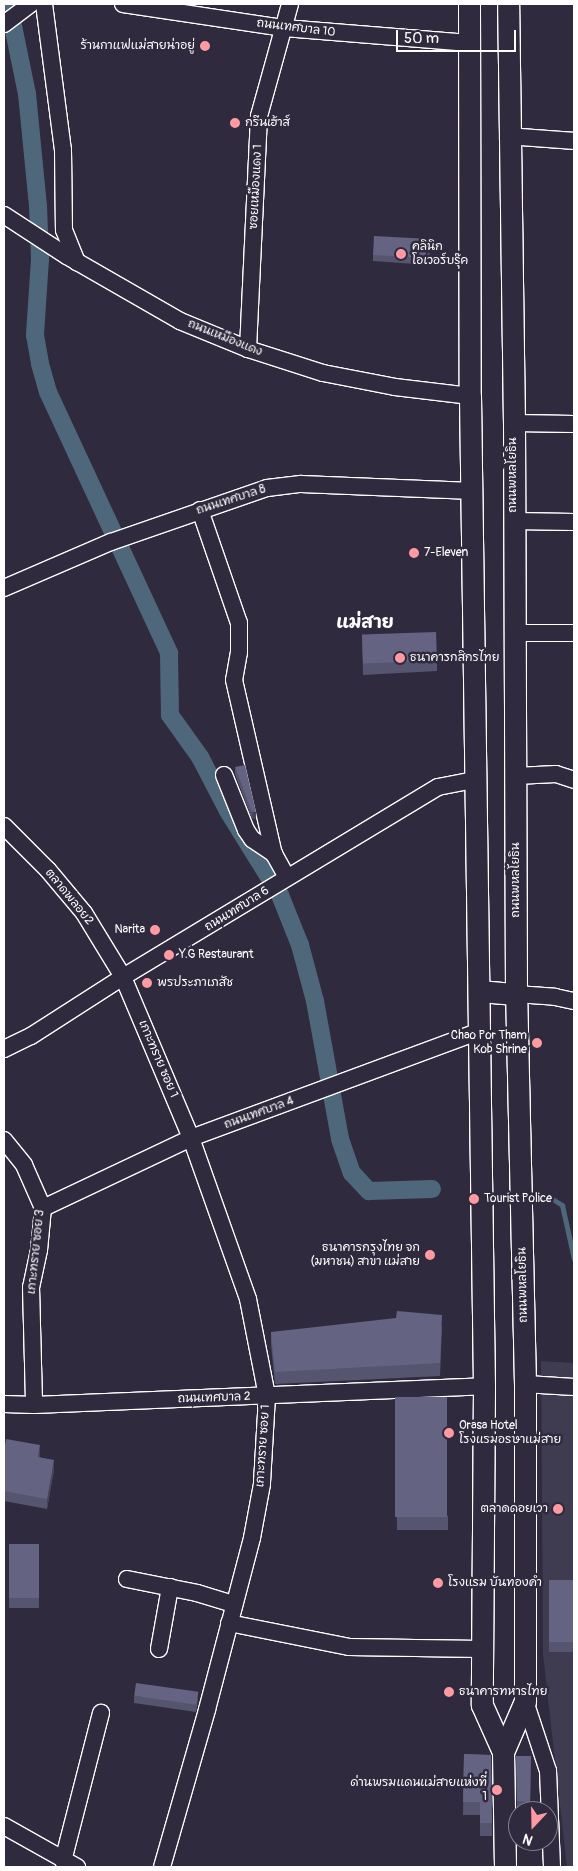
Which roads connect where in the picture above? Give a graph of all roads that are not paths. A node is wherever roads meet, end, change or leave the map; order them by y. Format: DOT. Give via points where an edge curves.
graph roads {
  1 [pos="35,4"];
  2 [pos="123,4"];
  3 [pos="290,4"];
  4 [pos="469,4"];
  5 [pos="508,4"];
  6 [pos="9,19"];
  7 [pos="284,28"];
  8 [pos="469,43"];
  9 [pos="508,136"];
  10 [pos="574,141"];
  11 [pos="4,215"];
  12 [pos="72,259"];
  13 [pos="248,349"];
  14 [pos="470,396"];
  15 [pos="514,423"];
  16 [pos="574,424"];
  17 [pos="473,491"];
  18 [pos="200,510"];
  19 [pos="513,521"];
  20 [pos="574,522"];
  21 [pos="4,588"];
  22 [pos="514,633"];
  23 [pos="574,633"];
  24 [pos="224,775"];
  25 [pos="516,776"];
  26 [pos="475,780"];
  27 [pos="574,780"];
  28 [pos="4,826"];
  29 [pos="274,854"];
  30 [pos="287,877"];
  31 [pos="123,977"];
  32 [pos="479,992"];
  33 [pos="516,994"];
  34 [pos="574,1001"];
  35 [pos="480,1032"];
  36 [pos="4,1049"];
  37 [pos="191,1138"];
  38 [pos="4,1140"];
  39 [pos="43,1208"];
  40 [pos="525,1384"];
  41 [pos="484,1386"];
  42 [pos="574,1386"];
  43 [pos="267,1396"];
  44 [pos="4,1404"];
  45 [pos="34,1405"];
  46 [pos="127,1579"];
  47 [pos="170,1587"];
  48 [pos="234,1604"];
  49 [pos="229,1624"];
  50 [pos="159,1649"];
  51 [pos="482,1649"];
  52 [pos="526,1701"];
  53 [pos="101,1713"];
  54 [pos="503,1752"];
  55 [pos="4,1826"];
  56 [pos="70,1864"];
  57 [pos="162,1867"];
  58 [pos="505,1867"];
  59 [pos="552,1867"];
  1 -- 6 [label="street"];
  1 -- 12 [label="street" via="63,150 64,230"];
  2 -- 7 [label="street, ถนนเทศบาล 10"];
  3 -- 7 [label="street, ซอยเหมืองแดง 1"];
  4 -- 8 [label="main road, ถนนพหลโยธิน"];
  5 -- 9 [label="main road, ถนนพหลโยธิน"];
  7 -- 8 [label="street, ถนนเทศบาล 10"];
  7 -- 13 [label="street, ซอยเหมืองแดง 1" via="259,116"];
  8 -- 14 [label="main road, ถนนพหลโยธิน"];
  9 -- 10 [label="street"];
  9 -- 15 [label="main road, ถนนพหลโยธิน"];
  11 -- 12 [label="street, ถนนเหมืองแดง"];
  12 -- 13 [label="street, ถนนเหมืองแดง" via="180,321"];
  13 -- 14 [label="street, ถนนเหมืองแดง" via="323,373 395,387"];
  14 -- 17 [label="main road, ถนนพหลโยธิน"];
  15 -- 16 [label="street"];
  15 -- 19 [label="main road, ถนนพหลโยธิน"];
  17 -- 18 [label="street, ถนนเทศบาล 8" via="301,484 267,488"];
  17 -- 26 [label="main road, ถนนพหลโยธิน"];
  18 -- 21 [label="street, ถนนเทศบาล 8" via="111,542"];
  18 -- 29 [label="street" via="239,623 239,652 234,680"];
  19 -- 20 [label="street"];
  19 -- 22 [label="main road, ถนนพหลโยธิน"];
  22 -- 23 [label="street"];
  22 -- 25 [label="main road, ถนนพหลโยธิน"];
  24 -- 29 [label="street" via="246,830 252,839"];
  25 -- 27 [label="street" via="556,774"];
  25 -- 33 [label="main road, ถนนพหลโยธิน"];
  26 -- 30 [label="street, ถนนเทศบาล 6" via="438,787"];
  26 -- 32 [label="main road, ถนนพหลโยธิน"];
  28 -- 31 [label="street, ตลาดพลอย2" via="48,870 84,913"];
  29 -- 30 [label="street"];
  30 -- 31 [label="street, ถนนเทศบาล 6"];
  31 -- 36 [label="street, ถนนเทศบาล 6" via="31,1036"];
  31 -- 37 [label="street, เกาะทราย ซอย 1"];
  32 -- 33 [label="main road"];
  32 -- 35 [label="main road, ถนนพหลโยธิน"];
  33 -- 34 [label="street"];
  33 -- 40 [label="main road, ถนนพหลโยธิน"];
  35 -- 37 [label="street, ถนนเทศบาล 4"];
  35 -- 41 [label="main road, ถนนพหลโยธิน"];
  37 -- 39 [label="street, ถนนเทศบาล 4"];
  37 -- 43 [label="street, เกาะทราย ซอย 1" via="248,1299"];
  38 -- 39 [label="street, เกาะทราย ซอย 3" via="24,1165"];
  39 -- 45 [label="street, เกาะทราย ซอย 3" via="31,1287"];
  40 -- 42 [label="street"];
  40 -- 52 [label="main road, ถนนพหลโยธิน"];
  41 -- 43 [label="street, ถนนเทศบาล 2"];
  41 -- 51 [label="main road, ถนนพหลโยธิน"];
  43 -- 45 [label="street, ถนนเทศบาล 2"];
  43 -- 48 [label="street, เกาะทราย ซอย 1" via="262,1484 252,1538"];
  44 -- 45 [label="street, ถนนเทศบาล 2"];
  46 -- 47 [label="street"];
  47 -- 48 [label="street"];
  47 -- 50 [label="street"];
  48 -- 49 [label="street, เกาะทราย ซอย 1"];
  49 -- 51 [label="street" via="349,1648"];
  49 -- 57 [label="street, เกาะทราย ซอย 1"];
  51 -- 54 [label="main road, ถนนพหลโยธิน" via="482,1705"];
  52 -- 54 [label="main road, ถนนพหลโยธิน"];
  52 -- 59 [label="street" via="548,1771"];
  53 -- 56 [label="street"];
  54 -- 58 [label="main road, ถนนพหลโยธิน"];
  55 -- 56 [label="street"];
}
